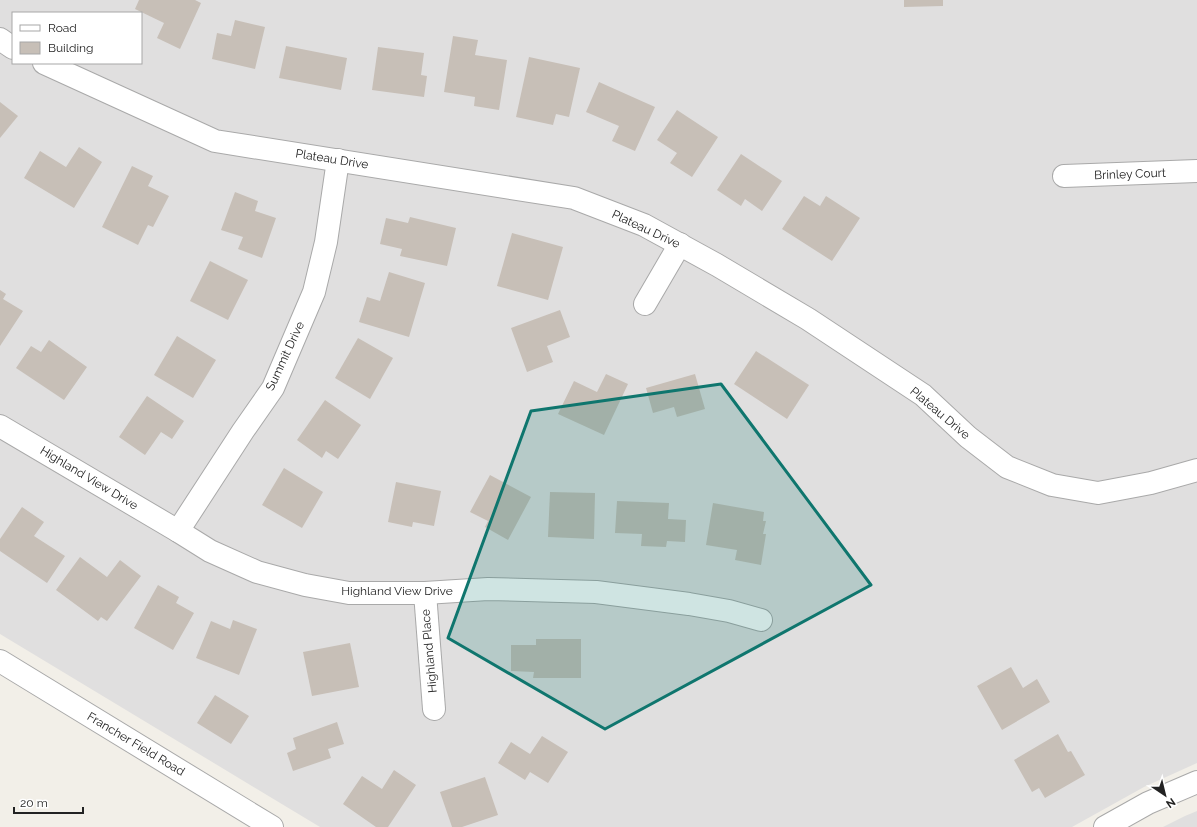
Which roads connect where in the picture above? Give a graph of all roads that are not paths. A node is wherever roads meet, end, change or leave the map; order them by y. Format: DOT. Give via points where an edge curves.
graph roads {
  1 [pos="0,39"];
  2 [pos="12,47"];
  3 [pos="46,64"];
  4 [pos="338,160"];
  5 [pos="1197,171"];
  6 [pos="1064,176"];
  7 [pos="680,244"];
  8 [pos="645,304"];
  9 [pos="0,426"];
  10 [pos="1197,470"];
  11 [pos="178,531"];
  12 [pos="425,593"];
  13 [pos="761,620"];
  14 [pos="0,661"];
  15 [pos="434,709"];
  16 [pos="1197,782"];
  17 [pos="272,827"];
  18 [pos="1105,827"];
  1 -- 2 [label="street"];
  3 -- 4 [label="street, Plateau Drive" via="215,141"];
  4 -- 7 [label="street, Plateau Drive" via="574,198 644,225"];
  4 -- 11 [label="street, Summit Drive" via="326,242 314,292 273,388 242,431"];
  5 -- 6 [label="street, Brinley Court"];
  7 -- 8 [label="street"];
  7 -- 10 [label="street, Plateau Drive" via="808,320 923,395 968,437 1007,467 1052,485 1098,493 1151,483"];
  9 -- 11 [label="street, Highland View Drive"];
  11 -- 12 [label="street, Highland View Drive" via="210,551 257,572 305,585 349,593"];
  12 -- 13 [label="street, Highland View Drive" via="488,589 596,592 689,604"];
  12 -- 15 [label="street, Highland Place"];
  14 -- 17 [label="street, Francher Field Road"];
  16 -- 18 [label="street" via="1148,803"];
}
